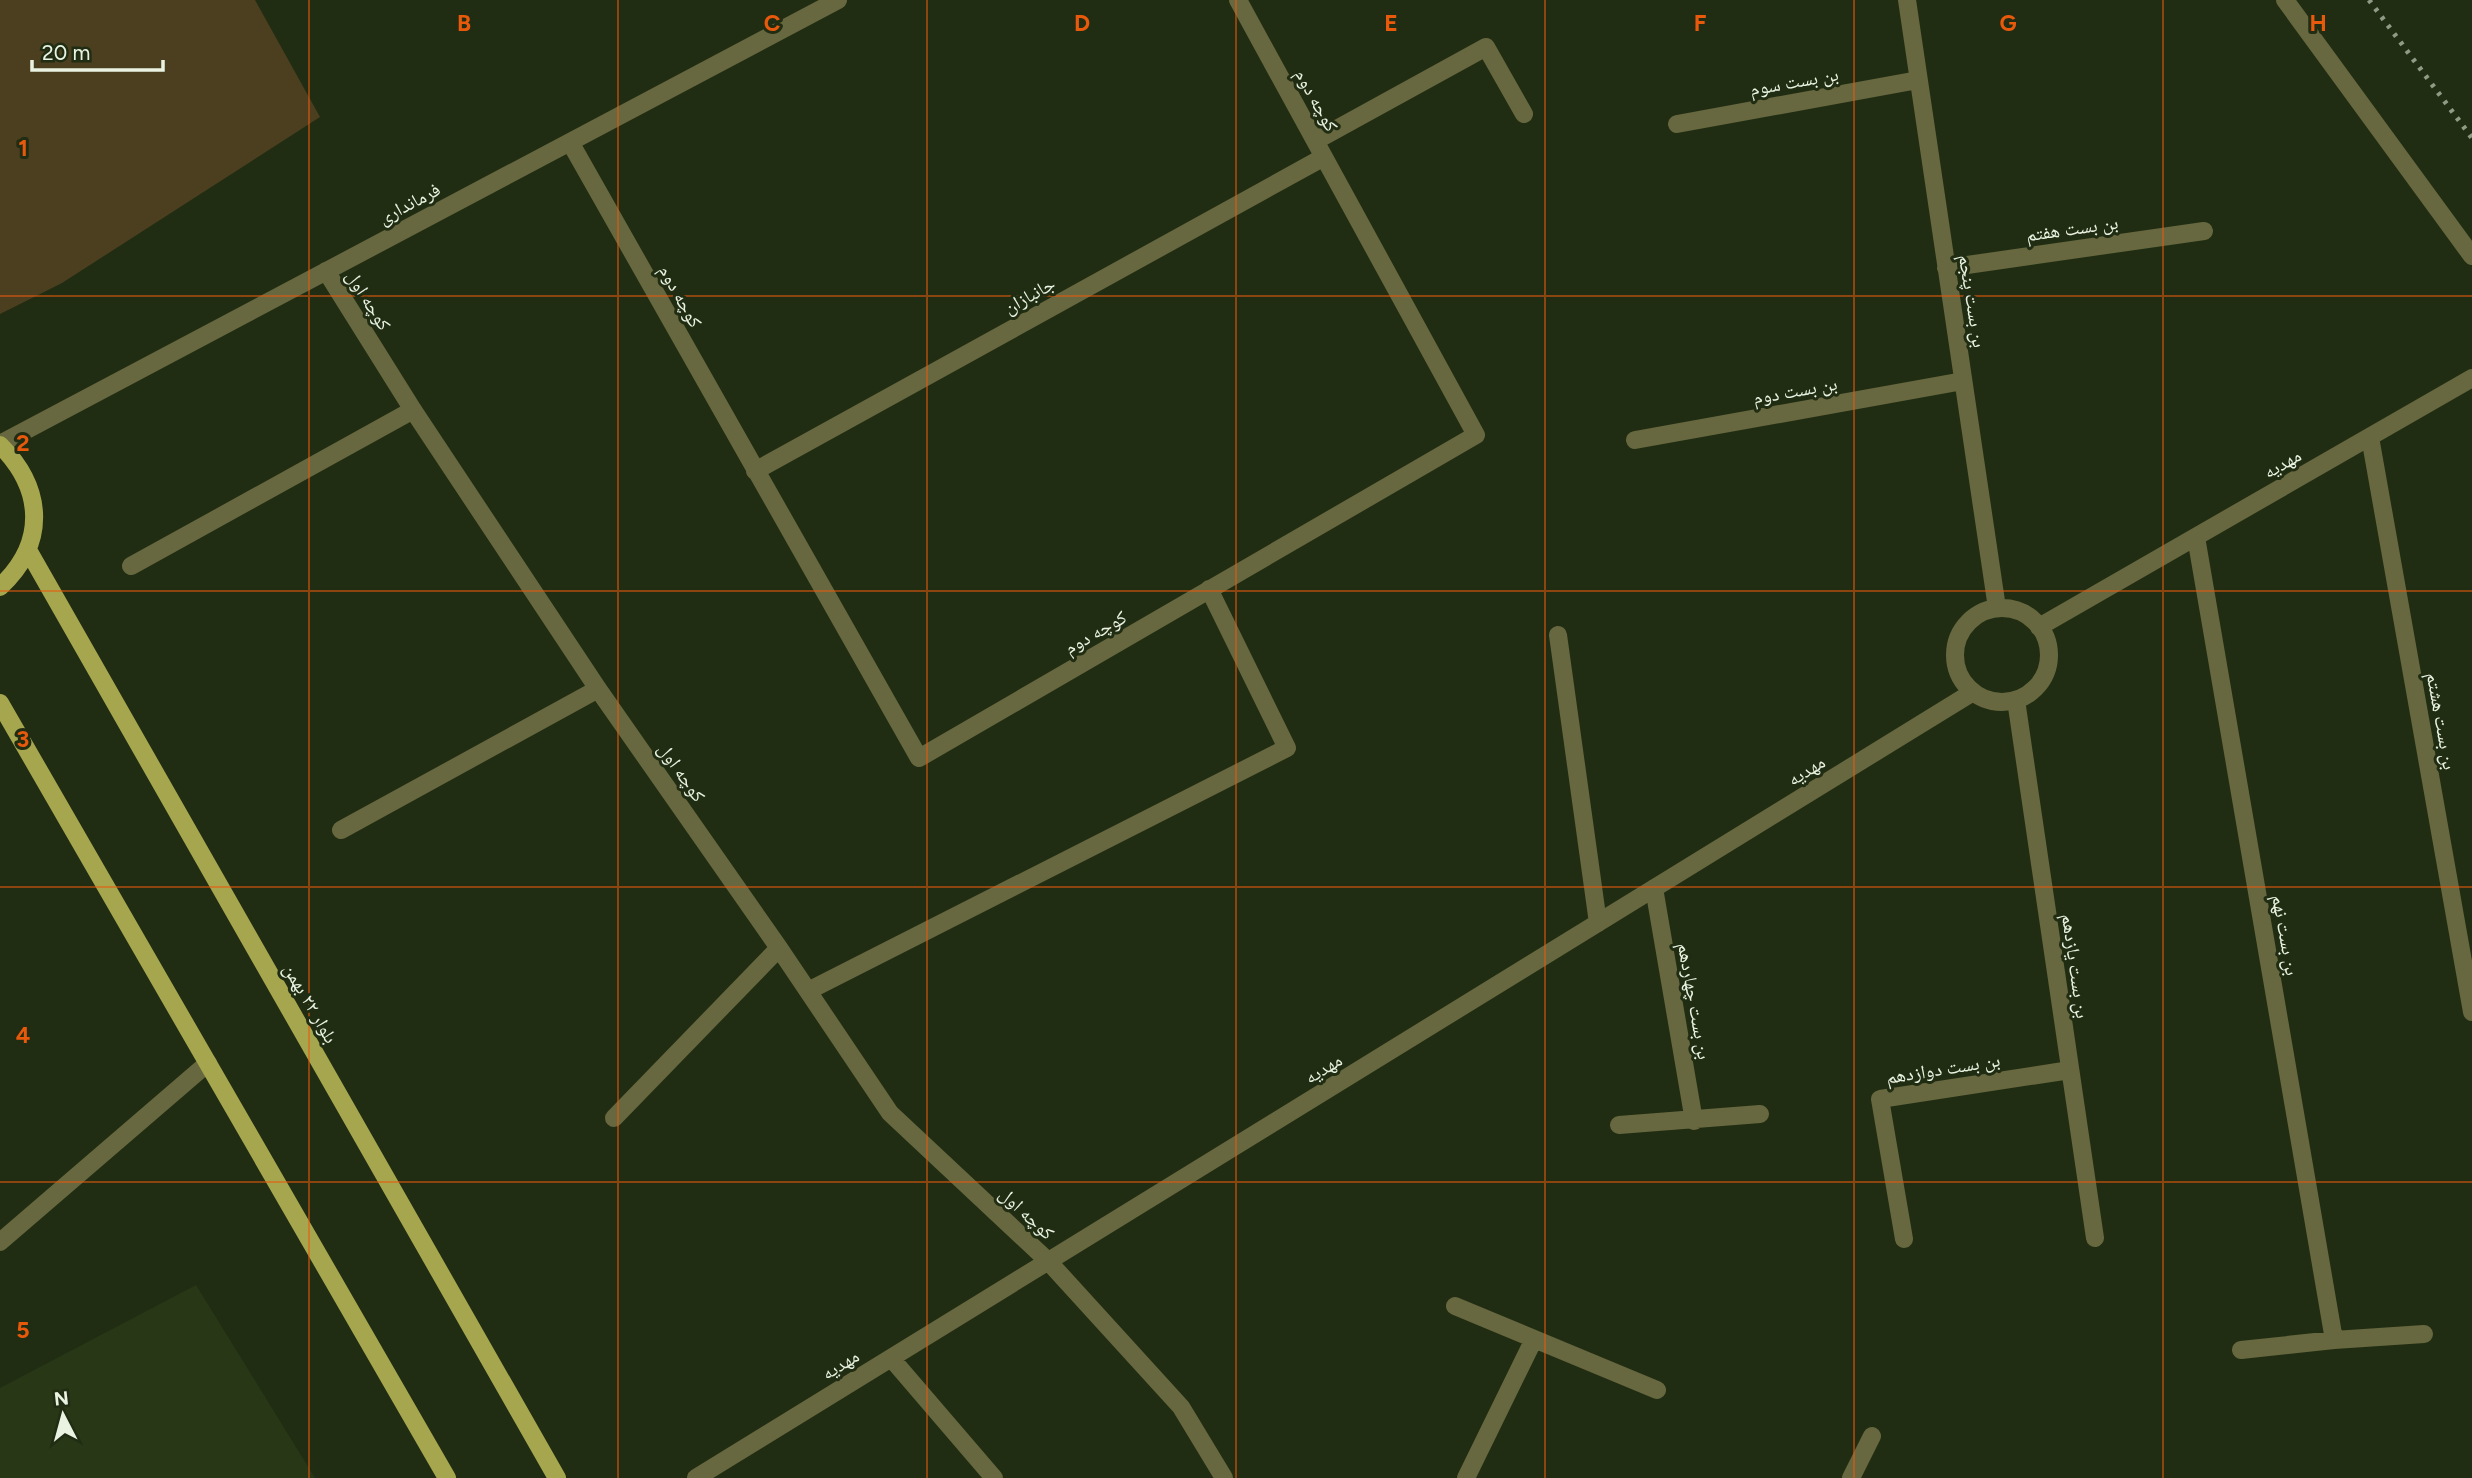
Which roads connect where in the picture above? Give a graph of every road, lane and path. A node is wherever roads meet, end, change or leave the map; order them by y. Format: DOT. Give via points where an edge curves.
graph roads {
  1 [pos="838,0"];
  2 [pos="1238,0"];
  3 [pos="1907,0"];
  4 [pos="2285,0"];
  5 [pos="1918,80"];
  6 [pos="1524,114"];
  7 [pos="1677,124"];
  8 [pos="570,142"];
  9 [pos="1320,149"];
  10 [pos="2204,231"];
  11 [pos="2472,256"];
  12 [pos="1946,268"];
  13 [pos="326,271"];
  14 [pos="2472,378"];
  15 [pos="1963,381"];
  16 [pos="413,410"];
  17 [pos="2370,437"];
  18 [pos="1635,440"];
  19 [pos="0,444"];
  20 [pos="755,471"];
  21 [pos="2196,537"];
  22 [pos="28,550"];
  23 [pos="131,566"];
  24 [pos="0,587"];
  25 [pos="1209,589"];
  26 [pos="1997,608"];
  27 [pos="2039,626"];
  28 [pos="1558,635"];
  29 [pos="598,689"];
  30 [pos="1973,692"];
  31 [pos="2015,700"];
  32 [pos="0,703"];
  33 [pos="341,830"];
  34 [pos="1654,888"];
  35 [pos="1598,923"];
  36 [pos="779,948"];
  37 [pos="808,991"];
  38 [pos="2472,1012"];
  39 [pos="208,1063"];
  40 [pos="2070,1070"];
  41 [pos="1760,1114"];
  42 [pos="614,1118"];
  43 [pos="1694,1121"];
  44 [pos="1619,1125"];
  45 [pos="2095,1238"];
  46 [pos="1904,1240"];
  47 [pos="0,1242"];
  48 [pos="1048,1261"];
  49 [pos="1455,1306"];
  50 [pos="2424,1334"];
  51 [pos="1534,1339"];
  52 [pos="2334,1340"];
  53 [pos="2241,1350"];
  54 [pos="891,1358"];
  55 [pos="1657,1390"];
  56 [pos="1872,1436"];
  57 [pos="447,1478"];
  58 [pos="557,1478"];
  59 [pos="696,1478"];
  60 [pos="994,1478"];
  61 [pos="1224,1478"];
  62 [pos="1466,1478"];
  63 [pos="1851,1478"];
  1 -- 8 [label="street, فرمانداری"];
  2 -- 9 [label="street, کوچه دوم"];
  3 -- 5 [label="street, بن بست پنجم"];
  4 -- 11 [label="street"];
  5 -- 7 [label="street, بن بست سوم"];
  5 -- 12 [label="street, بن بست پنجم"];
  6 -- 9 [label="street, جانبازان" via="1486,47"];
  8 -- 13 [label="street, فرمانداری"];
  8 -- 20 [label="street, کوچه دوم"];
  9 -- 20 [label="street, جانبازان"];
  9 -- 25 [label="street, کوچه دوم" via="1476,435"];
  10 -- 12 [label="street, بن بست هفتم"];
  12 -- 15 [label="street, بن بست پنجم"];
  13 -- 16 [label="street, کوچه اول"];
  13 -- 19 [label="street, فرمانداری"];
  14 -- 17 [label="street, مهدیه"];
  15 -- 18 [label="street, بن بست دوم"];
  15 -- 26 [label="street, بن بست پنجم"];
  16 -- 23 [label="street"];
  16 -- 29 [label="street, کوچه اول"];
  17 -- 21 [label="street, مهدیه"];
  17 -- 38 [label="street, بن بست هشتم"];
  19 -- 22 [label="main road" via="24,474 31,492 33,531"];
  20 -- 25 [label="street, کوچه دوم" via="919,758"];
  21 -- 27 [label="street, مهدیه"];
  21 -- 52 [label="street, بن بست نهم"];
  22 -- 24 [label="main road" via="15,573"];
  22 -- 58 [label="main road, بلوار ۲۲ بهمن"];
  25 -- 37 [label="street" via="1287,748"];
  26 -- 27 [label="street" via="2028,615"];
  26 -- 30 [label="street" via="1981,612 1959,634 1955,665"];
  27 -- 31 [label="street" via="2049,655 2047,669 2029,693"];
  28 -- 35 [label="street"];
  29 -- 33 [label="street"];
  29 -- 36 [label="street, کوچه اول"];
  30 -- 31 [label="street" via="2001,702"];
  30 -- 34 [label="street, مهدیه"];
  31 -- 40 [label="street, بن بست یازدهم"];
  32 -- 39 [label="main road"];
  34 -- 35 [label="street, مهدیه"];
  34 -- 43 [label="street, بن بست چهاردهم"];
  35 -- 48 [label="street, مهدیه"];
  36 -- 37 [label="street, کوچه اول"];
  36 -- 42 [label="street"];
  37 -- 48 [label="street, کوچه اول" via="890,1113"];
  39 -- 47 [label="street"];
  39 -- 57 [label="main road"];
  40 -- 45 [label="street, بن بست یازدهم"];
  40 -- 46 [label="street, بن بست دوازدهم" via="1880,1098"];
  41 -- 43 [label="street"];
  43 -- 44 [label="street"];
  48 -- 54 [label="street, مهدیه"];
  48 -- 61 [label="street, کوچه اول" via="1181,1407"];
  49 -- 51 [label="street"];
  50 -- 52 [label="street"];
  51 -- 55 [label="street"];
  51 -- 62 [label="street"];
  52 -- 53 [label="street"];
  54 -- 59 [label="street, مهدیه"];
  54 -- 60 [label="street"];
  56 -- 63 [label="street"];
}
